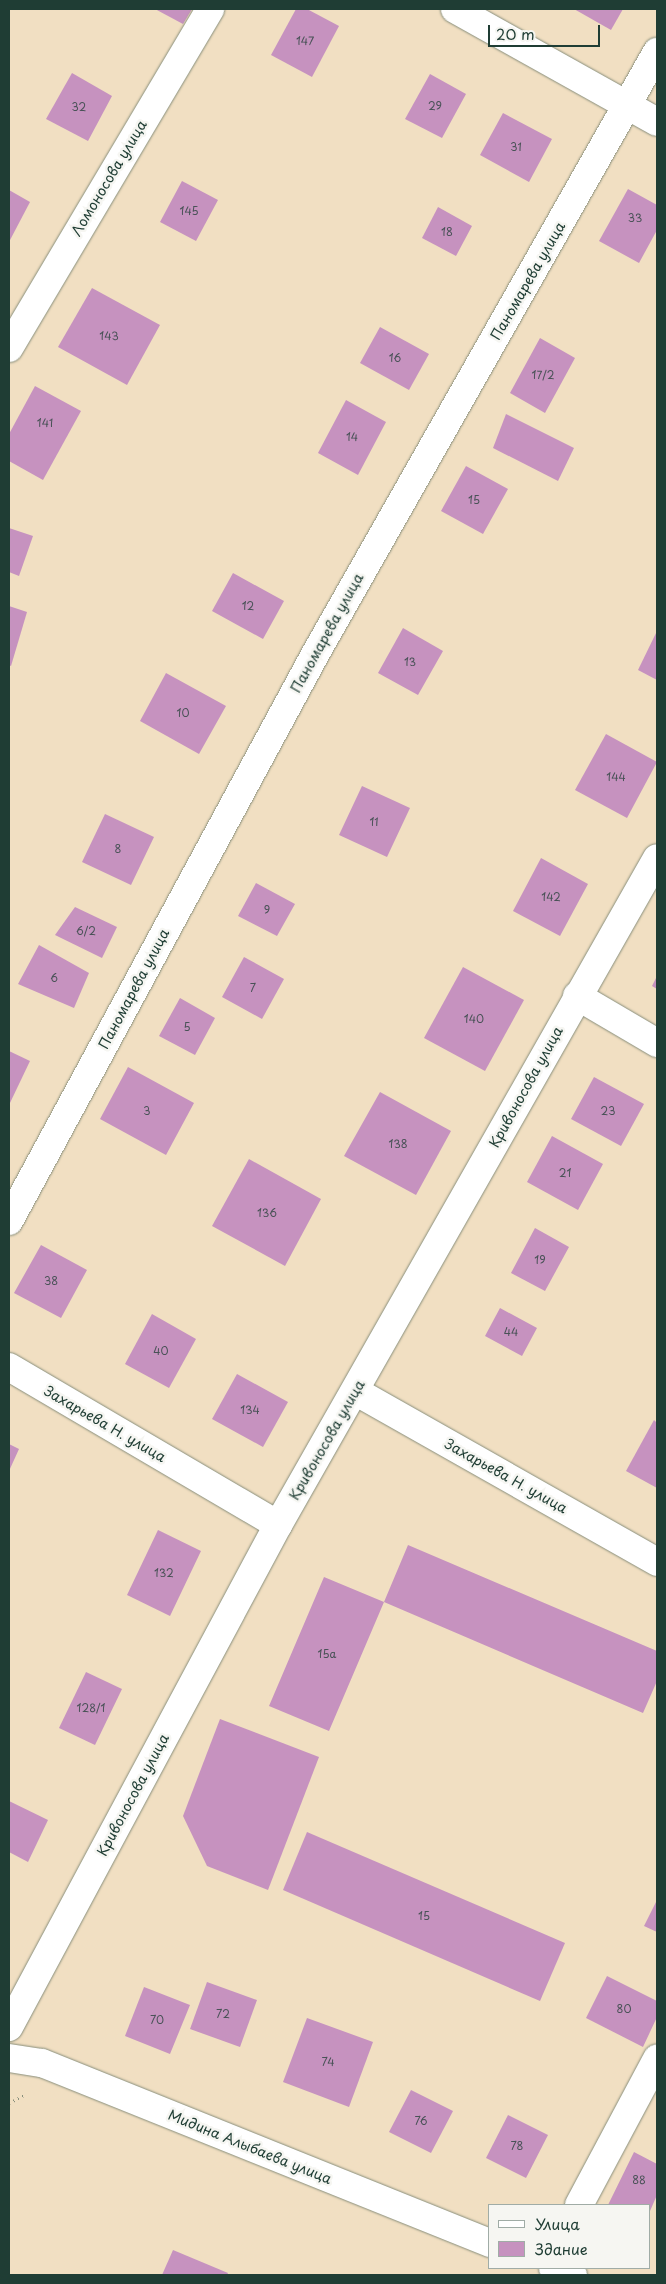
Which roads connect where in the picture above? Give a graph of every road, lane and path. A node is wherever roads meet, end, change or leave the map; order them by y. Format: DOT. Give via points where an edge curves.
graph roads {
  1 [pos="210,9"];
  2 [pos="455,9"];
  3 [pos="657,52"];
  4 [pos="628,105"];
  5 [pos="657,122"];
  6 [pos="9,348"];
  7 [pos="657,858"];
  8 [pos="577,996"];
  9 [pos="657,1043"];
  10 [pos="9,1221"];
  11 [pos="9,1367"];
  12 [pos="354,1391"];
  13 [pos="278,1525"];
  14 [pos="657,1562"];
  15 [pos="9,2027"];
  16 [pos="9,2058"];
  17 [pos="657,2059"];
  18 [pos="29,2092"];
  19 [pos="9,2103"];
  20 [pos="580,2204"];
  21 [pos="488,2242"];
  22 [pos="556,2269"];
  23 [pos="573,2275"];
  1 -- 6 [label="street, Ломоносова улица"];
  2 -- 4 [label="street"];
  3 -- 4 [label="street, Паномарева улица"];
  4 -- 5 [label="street"];
  4 -- 10 [label="street, Паномарева улица" via="317,651"];
  7 -- 8 [label="street, Кривоносова улица"];
  8 -- 9 [label="street"];
  8 -- 12 [label="street, Кривоносова улица"];
  11 -- 13 [label="street, Захарьева Н. улица"];
  12 -- 13 [label="street, Кривоносова улица"];
  12 -- 14 [label="street, Захарьева Н. улица"];
  13 -- 15 [label="street, Кривоносова улица"];
  16 -- 21 [label="street, Мидина Алыбаева улица" via="42,2063"];
  17 -- 20 [label="street"];
  18 -- 19 [label="path"];
  22 -- 23 [label="street"];
}
